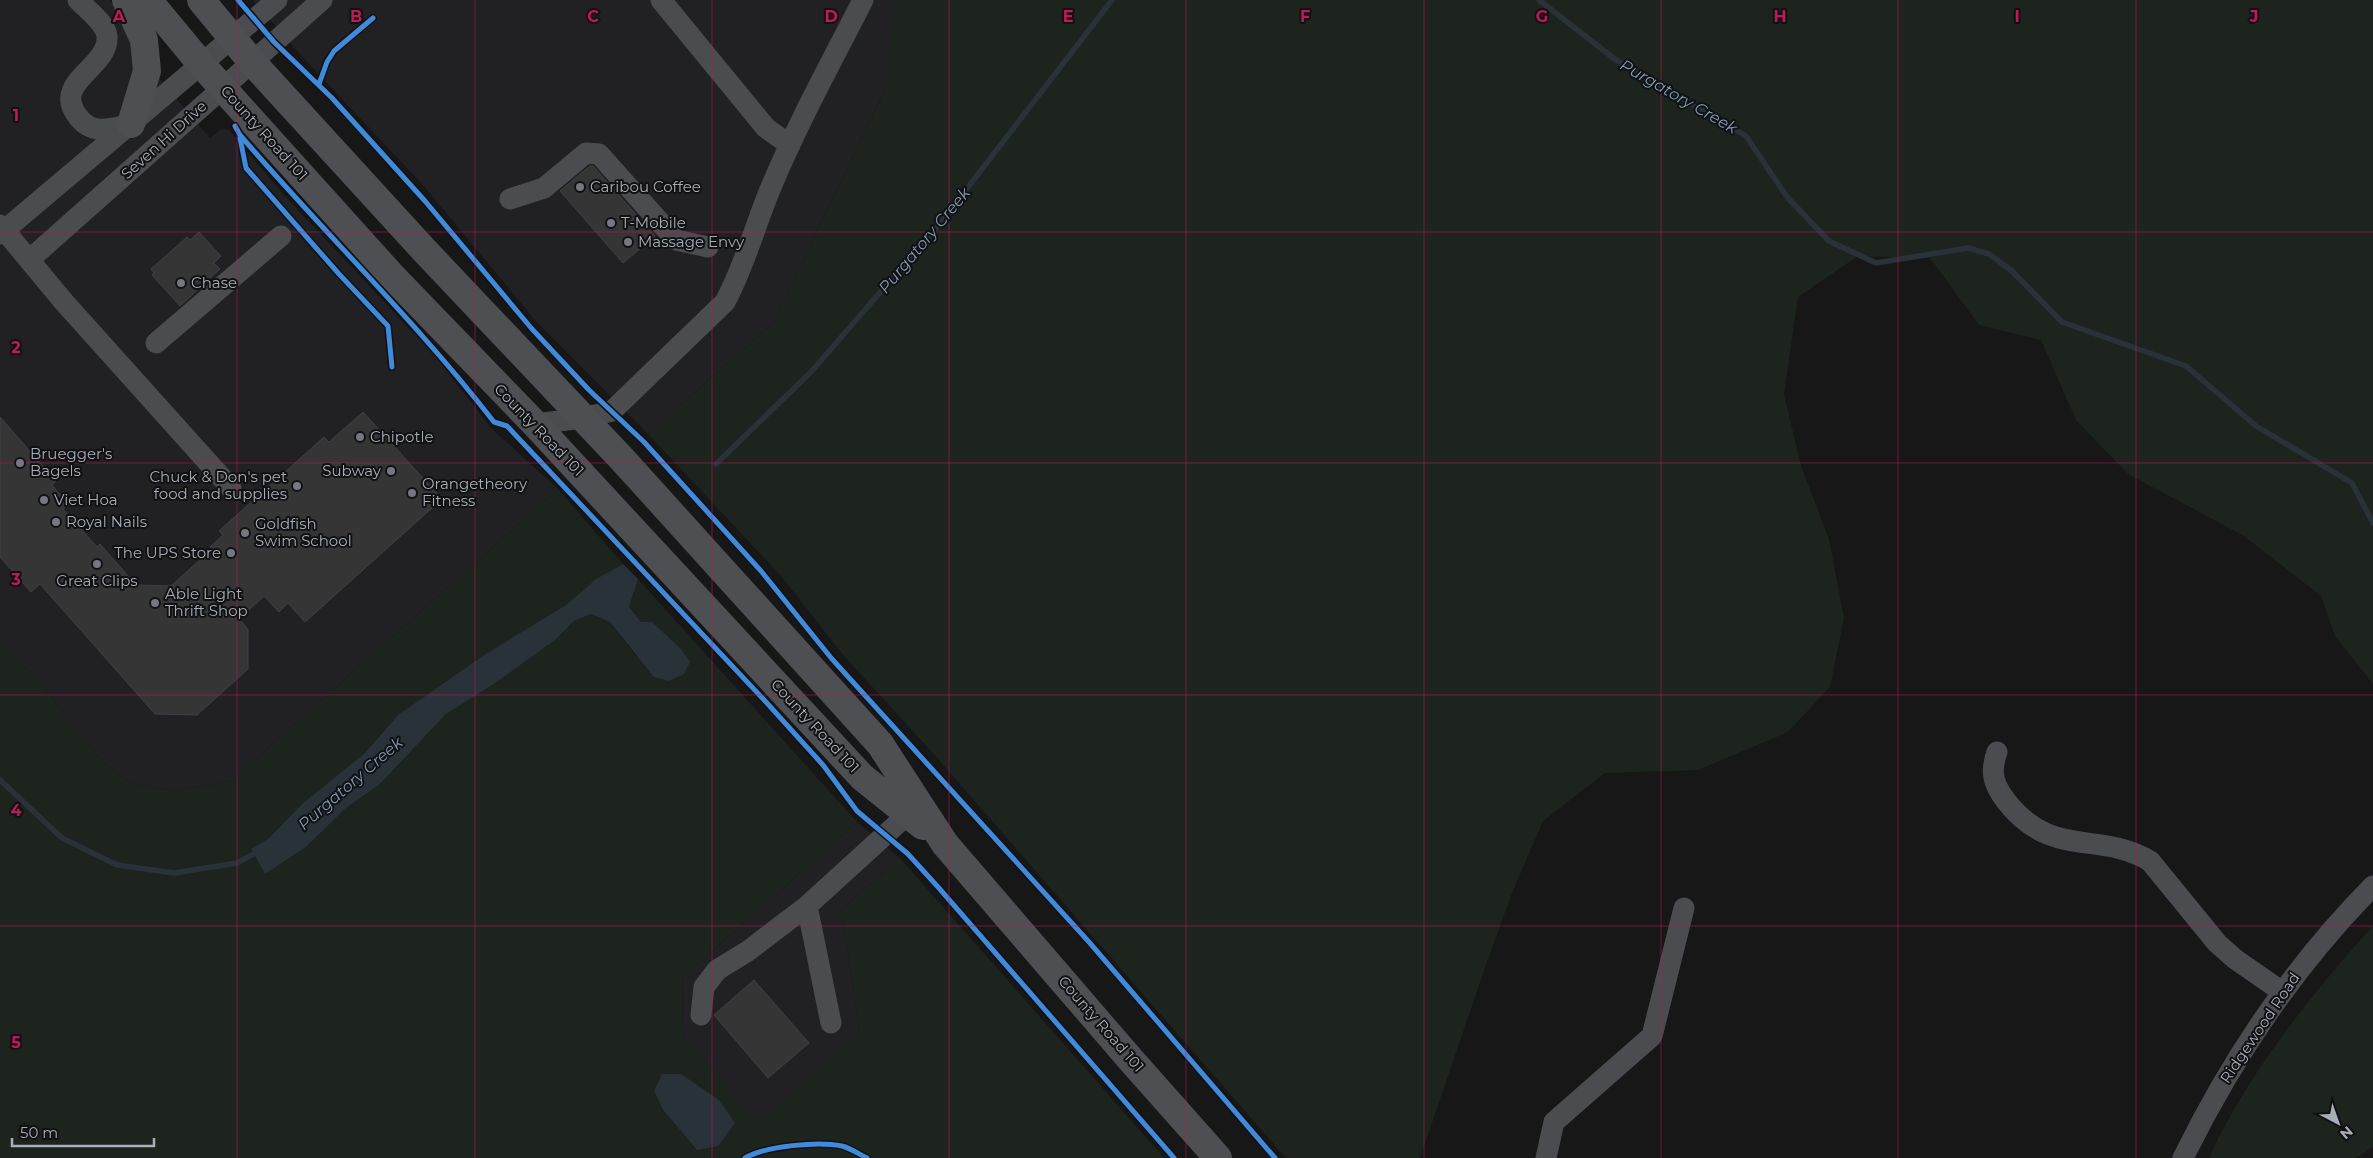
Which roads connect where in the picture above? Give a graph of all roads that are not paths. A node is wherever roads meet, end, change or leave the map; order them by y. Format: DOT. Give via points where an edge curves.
graph roads {
  1 [pos="126,0"];
  2 [pos="148,0"];
  3 [pos="201,0"];
  4 [pos="277,0"];
  5 [pos="322,0"];
  6 [pos="661,0"];
  7 [pos="863,0"];
  8 [pos="83,6"];
  9 [pos="233,39"];
  10 [pos="252,62"];
  11 [pos="201,64"];
  12 [pos="223,87"];
  13 [pos="131,124"];
  14 [pos="790,144"];
  15 [pos="510,199"];
  16 [pos="2,230"];
  17 [pos="281,236"];
  18 [pos="708,247"];
  19 [pos="29,260"];
  20 [pos="156,343"];
  21 [pos="583,418"];
  22 [pos="535,424"];
  23 [pos="231,488"];
  24 [pos="1996,752"];
  25 [pos="914,809"];
  26 [pos="2373,886"];
  27 [pos="807,906"];
  28 [pos="1684,908"];
  29 [pos="2281,991"];
  30 [pos="701,1015"];
  31 [pos="831,1023"];
  32 [pos="1218,1158"];
  33 [pos="1546,1158"];
  34 [pos="2183,1158"];
  1 -- 13 [label="main road" via="144,40 147,71"];
  2 -- 11 [label="main road, County Road 101"];
  3 -- 9 [label="main road, County Road 101"];
  4 -- 9 [label="street"];
  5 -- 10 [label="street, Seven Hi Drive"];
  6 -- 14 [label="street" via="766,128"];
  7 -- 14 [label="street"];
  8 -- 13 [label="street" via="101,23 107,35 106,46 95,64 72,90 74,113 89,127 99,131"];
  9 -- 10 [label="main road, County Road 101"];
  9 -- 11 [label="street"];
  10 -- 12 [label="street, Seven Hi Drive"];
  10 -- 21 [label="main road, County Road 101"];
  11 -- 12 [label="main road, County Road 101"];
  11 -- 13 [label="street"];
  12 -- 19 [label="street, Seven Hi Drive"];
  12 -- 22 [label="main road, County Road 101" via="392,276"];
  13 -- 16 [label="street"];
  14 -- 21 [label="street" via="736,282 725,302 612,411"];
  15 -- 18 [label="street" via="544,188 586,153 599,154 676,240"];
  16 -- 19 [label="street"];
  17 -- 20 [label="street"];
  19 -- 23 [label="street"];
  21 -- 22 [label="street"];
  21 -- 25 [label="main road, County Road 101" via="880,744"];
  22 -- 25 [label="main road, County Road 101" via="862,777"];
  24 -- 29 [label="street" via="1992,765 1993,779 2018,816 2038,831 2061,840 2119,848 2150,861 2217,943"];
  25 -- 27 [label="street"];
  25 -- 32 [label="main road, County Road 101"];
  26 -- 29 [label="street, Ridgewood Road"];
  27 -- 30 [label="street" via="717,970 704,987"];
  27 -- 31 [label="street"];
  28 -- 33 [label="street" via="1652,1036 1554,1122"];
  29 -- 34 [label="street, Ridgewood Road" via="2221,1085"];
}
